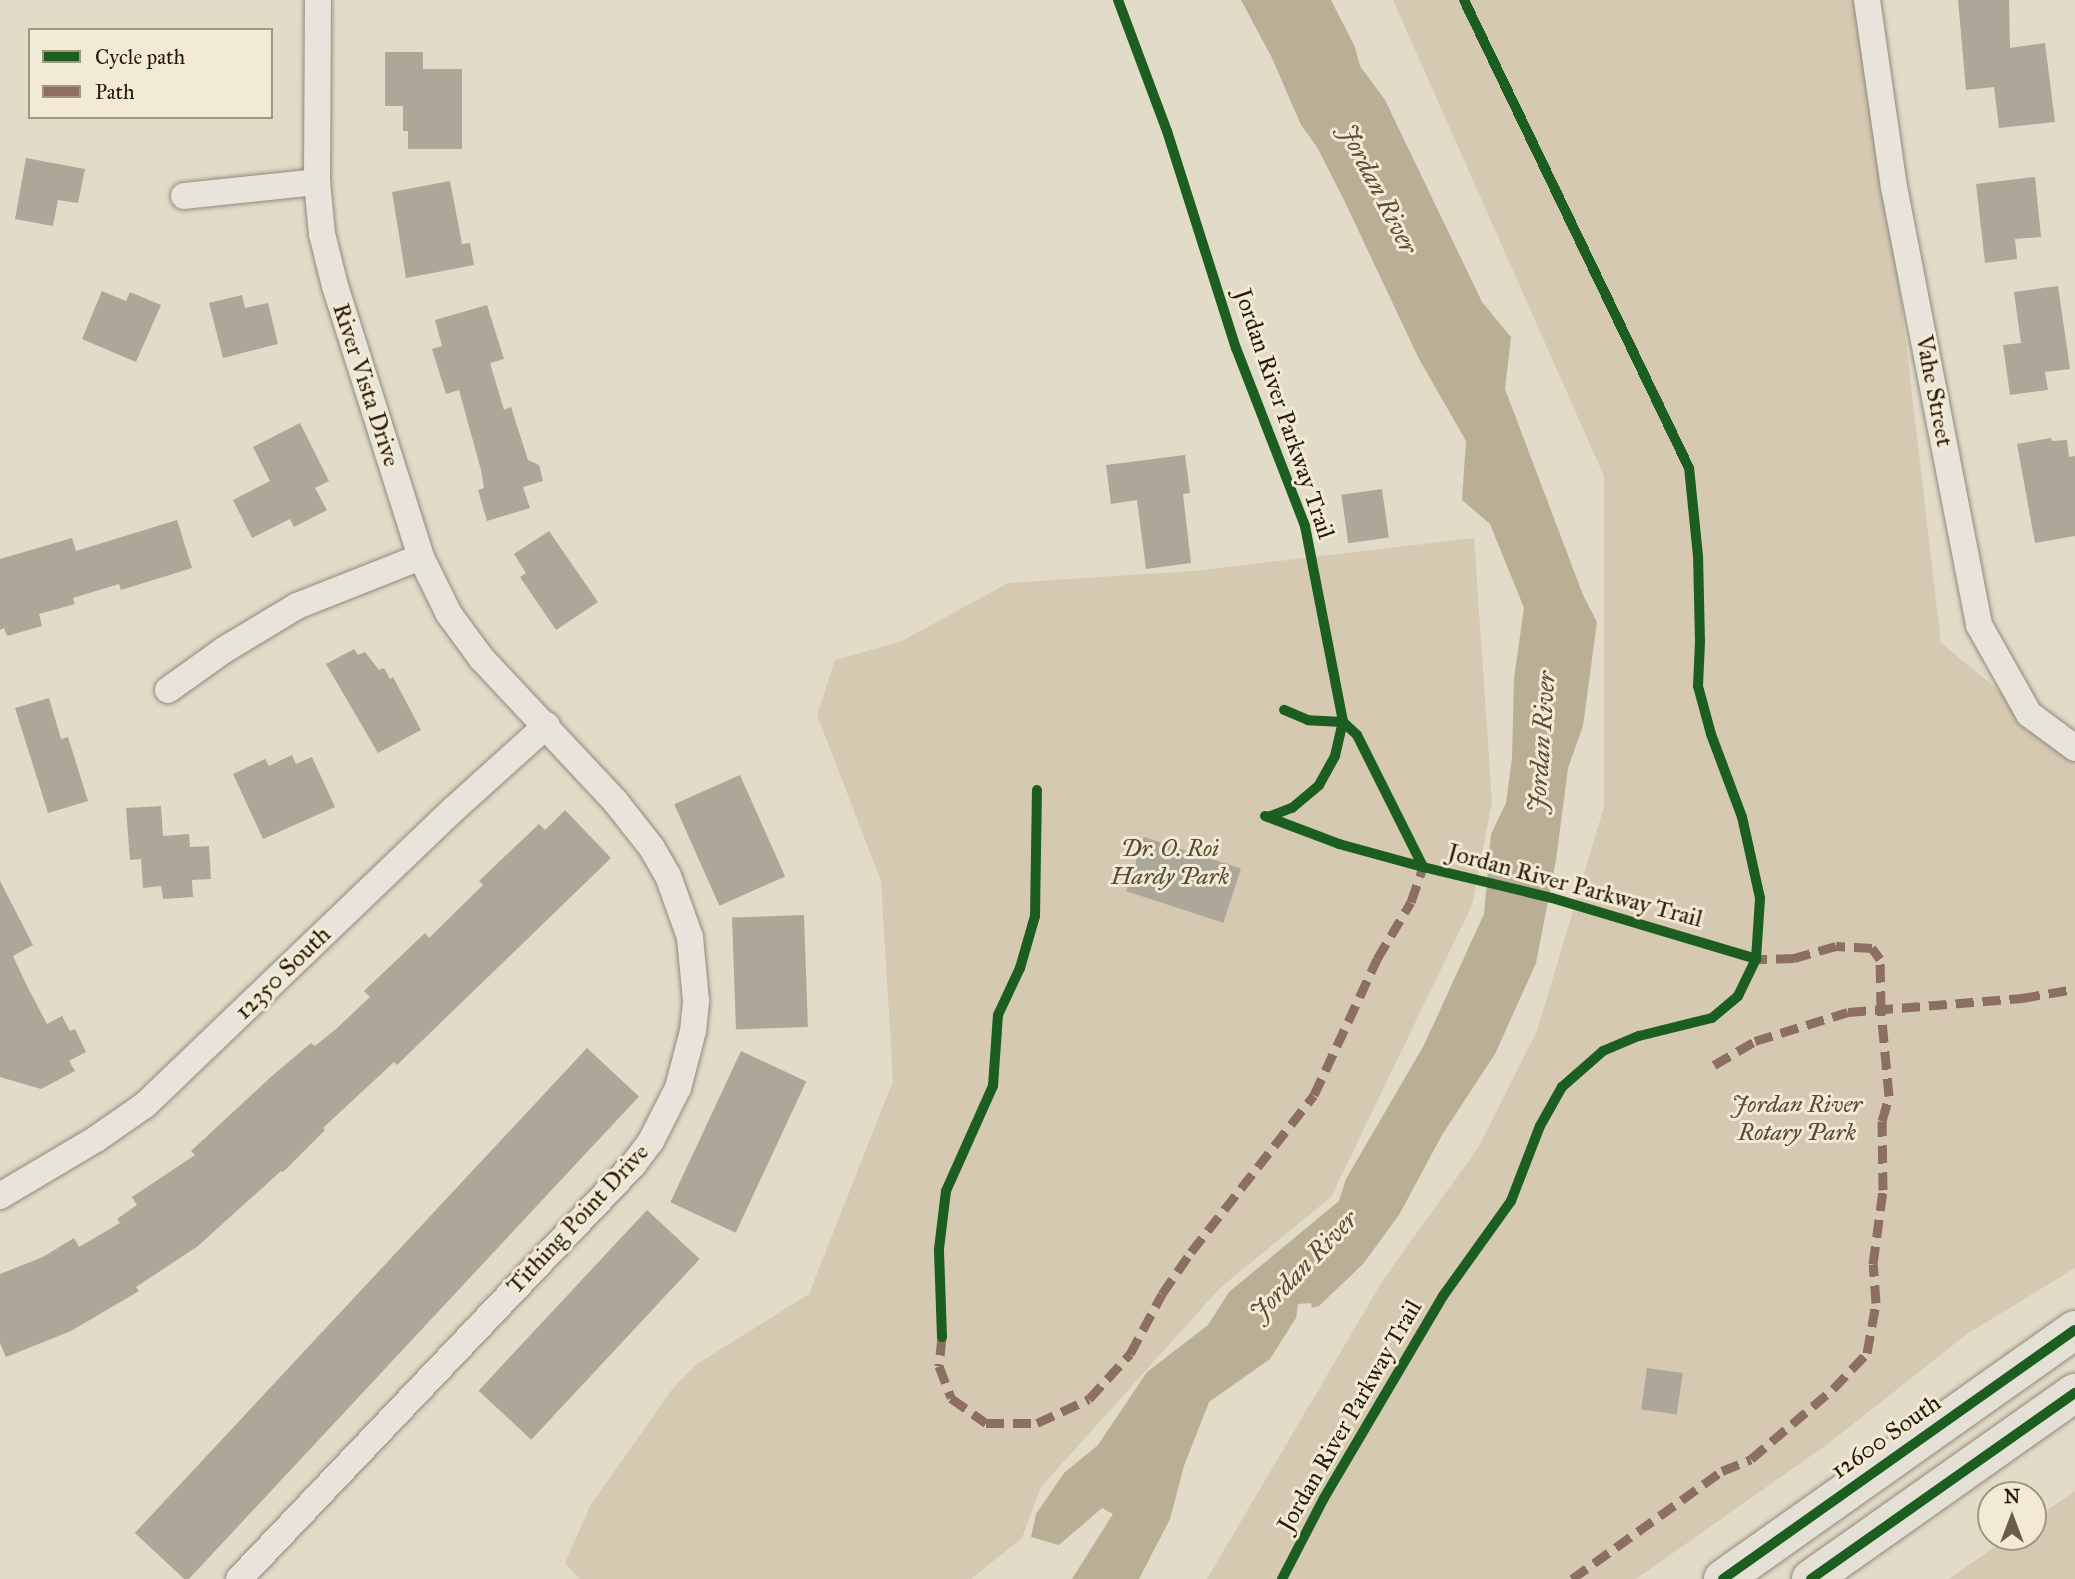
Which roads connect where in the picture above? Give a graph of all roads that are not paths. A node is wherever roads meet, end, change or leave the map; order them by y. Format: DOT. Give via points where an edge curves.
graph roads {
  1 [pos="318,0"];
  2 [pos="1867,0"];
  3 [pos="317,182"];
  4 [pos="184,196"];
  5 [pos="421,557"];
  6 [pos="168,690"];
  7 [pos="547,726"];
  8 [pos="2075,748"];
  9 [pos="0,1196"];
  10 [pos="2075,1330"];
  11 [pos="2075,1393"];
  12 [pos="239,1579"];
  13 [pos="1723,1579"];
  14 [pos="1811,1579"];
  1 -- 3 [label="street, River Vista Drive"];
  2 -- 8 [label="street, Vahe Street" via="1895,187 1979,625 2029,714"];
  3 -- 4 [label="street"];
  3 -- 5 [label="street, River Vista Drive" via="322,234 335,286"];
  5 -- 6 [label="street" via="298,606"];
  5 -- 7 [label="street, River Vista Drive" via="449,614 482,659"];
  7 -- 9 [label="street, 12350 South" via="145,1105"];
  7 -- 12 [label="street, Tithing Point Drive" via="652,848 681,906 695,969 696,1001 678,1088 633,1165"];
  10 -- 13 [label="main road, 12600 South"];
  11 -- 14 [label="main road"];
}
